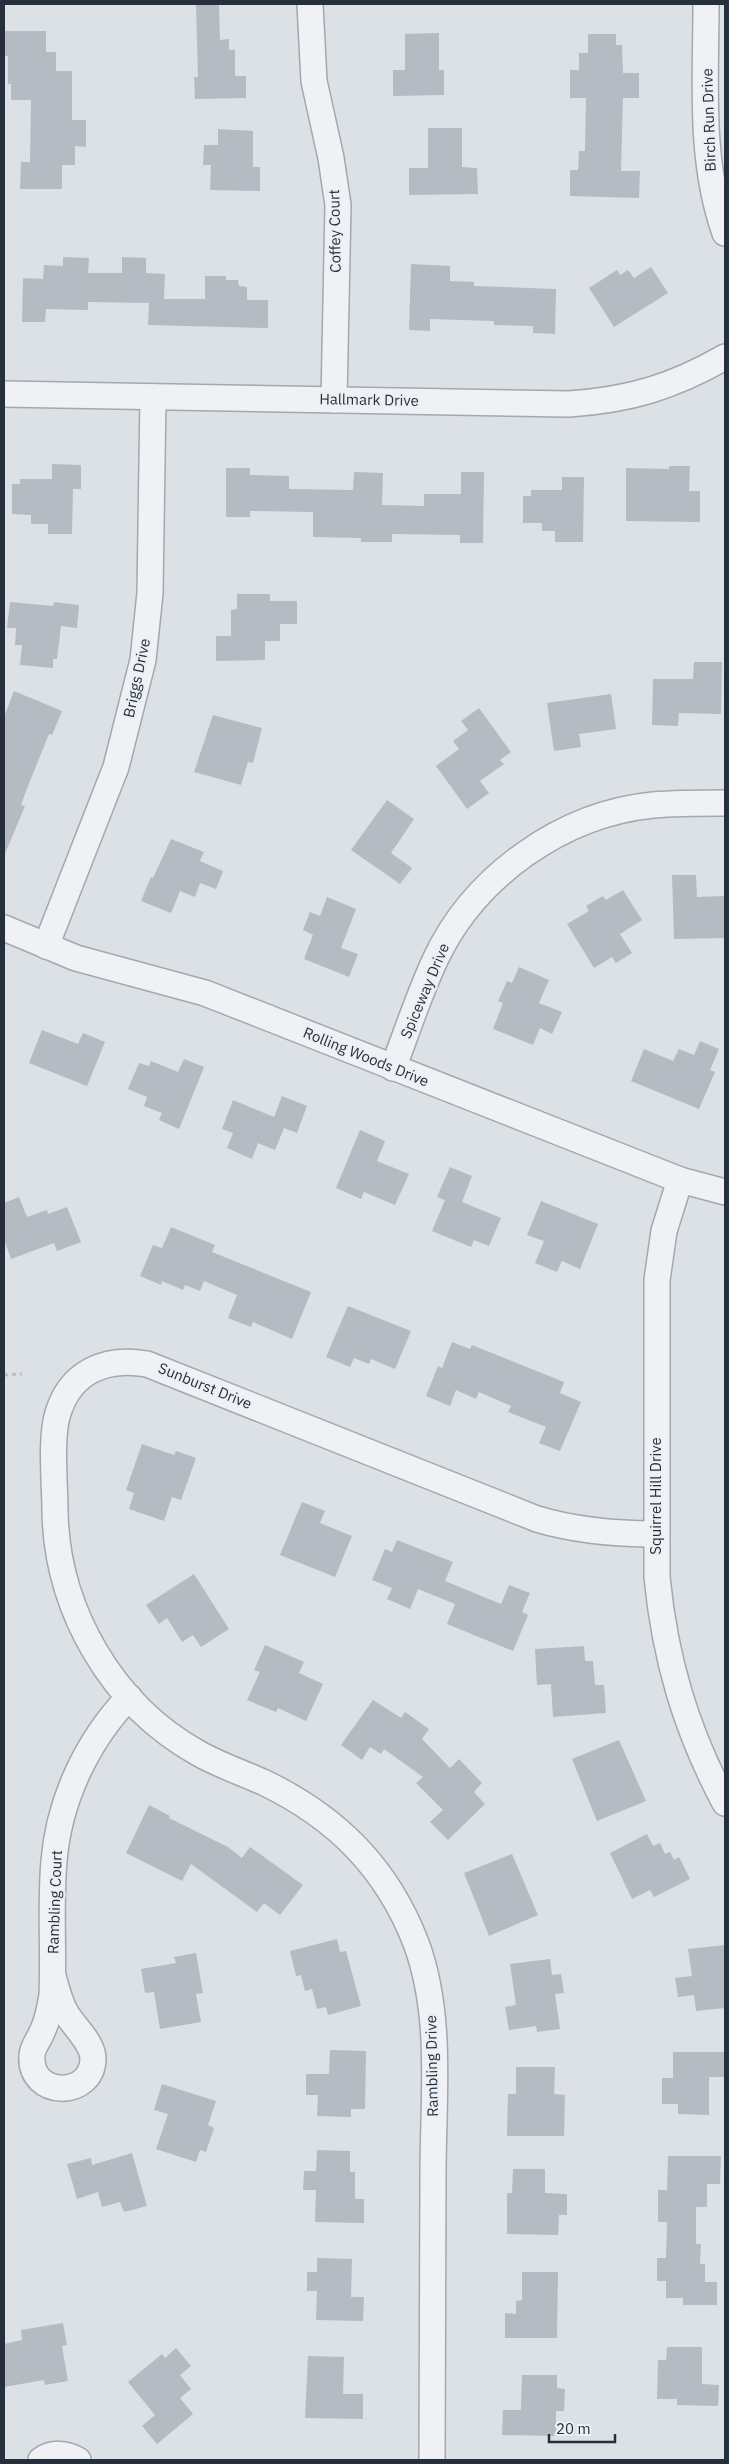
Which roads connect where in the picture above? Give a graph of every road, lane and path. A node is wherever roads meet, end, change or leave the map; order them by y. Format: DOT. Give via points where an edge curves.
graph roads {
  1 [pos="310,4"];
  2 [pos="706,4"];
  3 [pos="725,233"];
  4 [pos="725,357"];
  5 [pos="4,394"];
  6 [pos="153,397"];
  7 [pos="334,400"];
  8 [pos="725,803"];
  9 [pos="4,928"];
  10 [pos="46,946"];
  11 [pos="393,1068"];
  12 [pos="680,1180"];
  13 [pos="725,1192"];
  14 [pos="22,1374"];
  15 [pos="4,1375"];
  16 [pos="656,1534"];
  17 [pos="128,1697"];
  18 [pos="715,1758"];
  19 [pos="725,1803"];
  20 [pos="53,1976"];
  21 [pos="41,2460"];
  22 [pos="78,2460"];
  23 [pos="432,2460"];
  1 -- 7 [label="street, Coffey Court" via="314,80 338,205"];
  2 -- 3 [label="street, Birch Run Drive" via="707,155 716,206"];
  4 -- 7 [label="street, Hallmark Drive" via="667,386 603,402"];
  5 -- 6 [label="street, Hallmark Drive"];
  6 -- 7 [label="street, Hallmark Drive"];
  6 -- 10 [label="street, Briggs Drive" via="150,593 143,660 116,767"];
  8 -- 11 [label="street, Spiceway Drive" via="652,805 602,817 550,838 502,870 464,912 436,957"];
  9 -- 10 [label="street, Rolling Woods Drive"];
  10 -- 11 [label="street, Rolling Woods Drive" via="104,966 205,992"];
  11 -- 12 [label="street, Rolling Woods Drive"];
  12 -- 13 [label="street, Rolling Woods Drive"];
  12 -- 16 [label="street, Squirrel Hill Drive" via="664,1231 657,1280"];
  14 -- 15 [label="path"];
  16 -- 17 [label="street, Sunburst Drive" via="598,1533 538,1520 147,1364 130,1361 97,1366 71,1385 57,1416 56,1529 73,1607 104,1666"];
  16 -- 18 [label="street, Squirrel Hill Drive" via="658,1585 668,1657 678,1694"];
  17 -- 20 [label="street, Rambling Court" via="110,1717 87,1753 64,1809 54,1859"];
  17 -- 23 [label="street, Rambling Drive" via="152,1720 199,1754 290,1797 319,1814 350,1840 392,1890 417,1946 434,2024"];
  18 -- 19 [label="street, Squirrel Hill Drive"];
  21 -- 22 [label="street" via="56,2454"];
}
